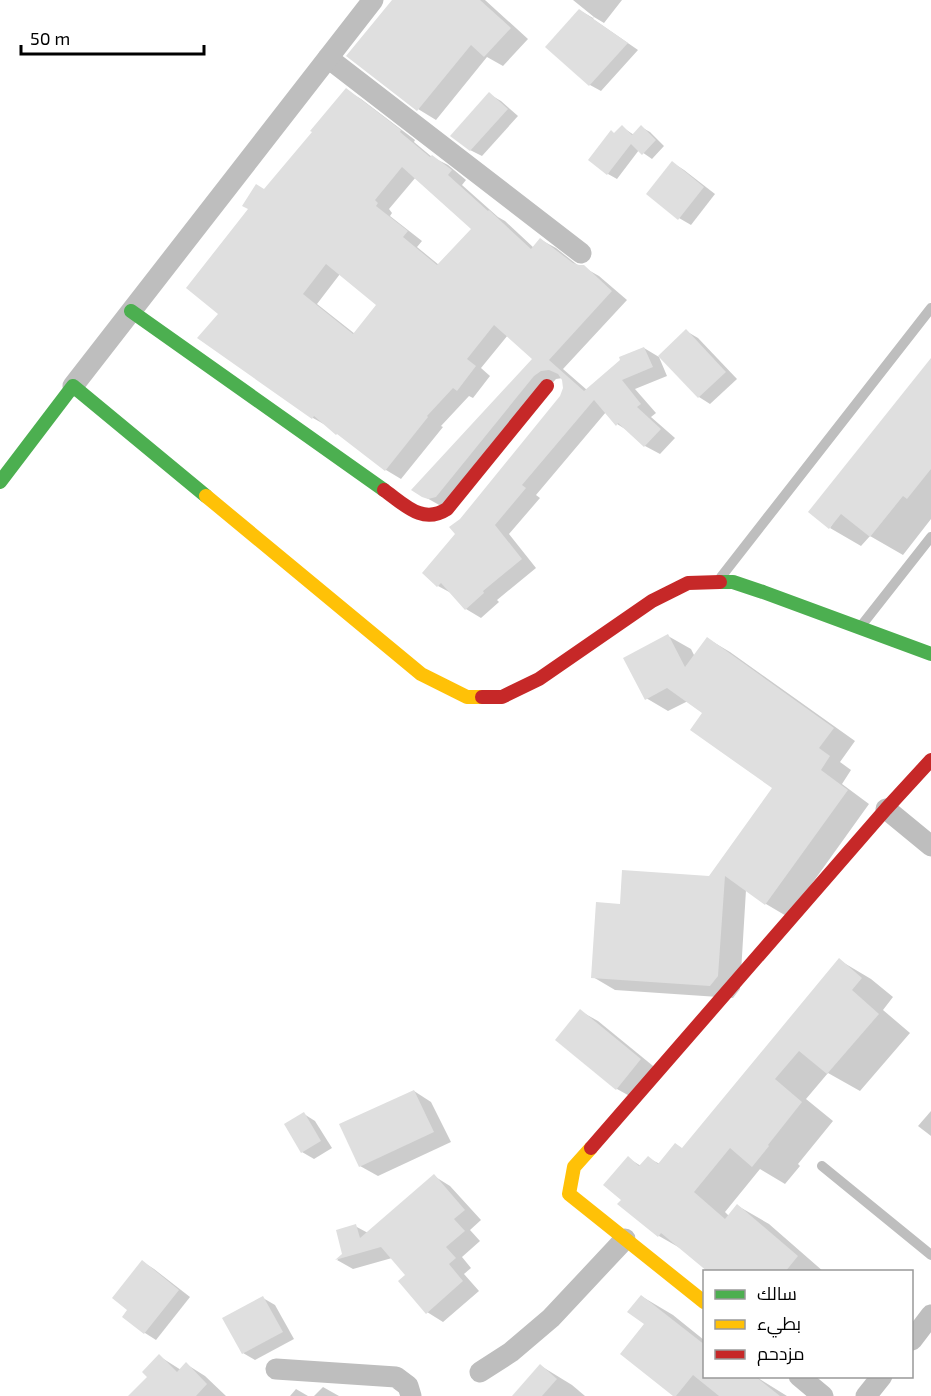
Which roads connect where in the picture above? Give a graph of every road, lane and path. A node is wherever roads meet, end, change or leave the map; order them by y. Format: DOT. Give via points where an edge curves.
graph roads {
  1 [pos="373,0"];
  2 [pos="328,58"];
  3 [pos="580,253"];
  4 [pos="931,308"];
  5 [pos="131,311"];
  6 [pos="73,386"];
  7 [pos="547,386"];
  8 [pos="0,482"];
  9 [pos="931,537"];
  10 [pos="717,583"];
  11 [pos="860,627"];
  12 [pos="931,654"];
  13 [pos="931,760"];
  14 [pos="886,809"];
  15 [pos="931,846"];
  16 [pos="822,1166"];
  17 [pos="625,1239"];
  18 [pos="931,1254"];
  19 [pos="703,1300"];
  20 [pos="931,1316"];
  21 [pos="913,1339"];
  22 [pos="276,1369"];
  23 [pos="480,1372"];
  24 [pos="800,1378"];
  25 [pos="881,1378"];
  26 [pos="411,1396"];
  27 [pos="823,1396"];
  28 [pos="866,1396"];
  1 -- 2 [label="street"];
  2 -- 3 [label="street"];
  2 -- 5 [label="street"];
  4 -- 10 [label="lane"];
  5 -- 6 [label="street"];
  5 -- 7 [label="street" via="413,511 427,516 447,509"];
  6 -- 8 [label="street"];
  6 -- 10 [label="street" via="421,674 466,697 502,697 539,679 652,601 688,583"];
  9 -- 11 [label="lane"];
  10 -- 11 [label="street" via="734,582"];
  11 -- 12 [label="street"];
  13 -- 14 [label="street"];
  14 -- 15 [label="street"];
  14 -- 17 [label="street" via="574,1167 569,1194"];
  16 -- 18 [label="lane"];
  17 -- 19 [label="street"];
  17 -- 23 [label="street" via="551,1318"];
  20 -- 21 [label="street"];
  22 -- 26 [label="street" via="396,1377 408,1386"];
  24 -- 27 [label="street"];
  25 -- 28 [label="street"];
}
